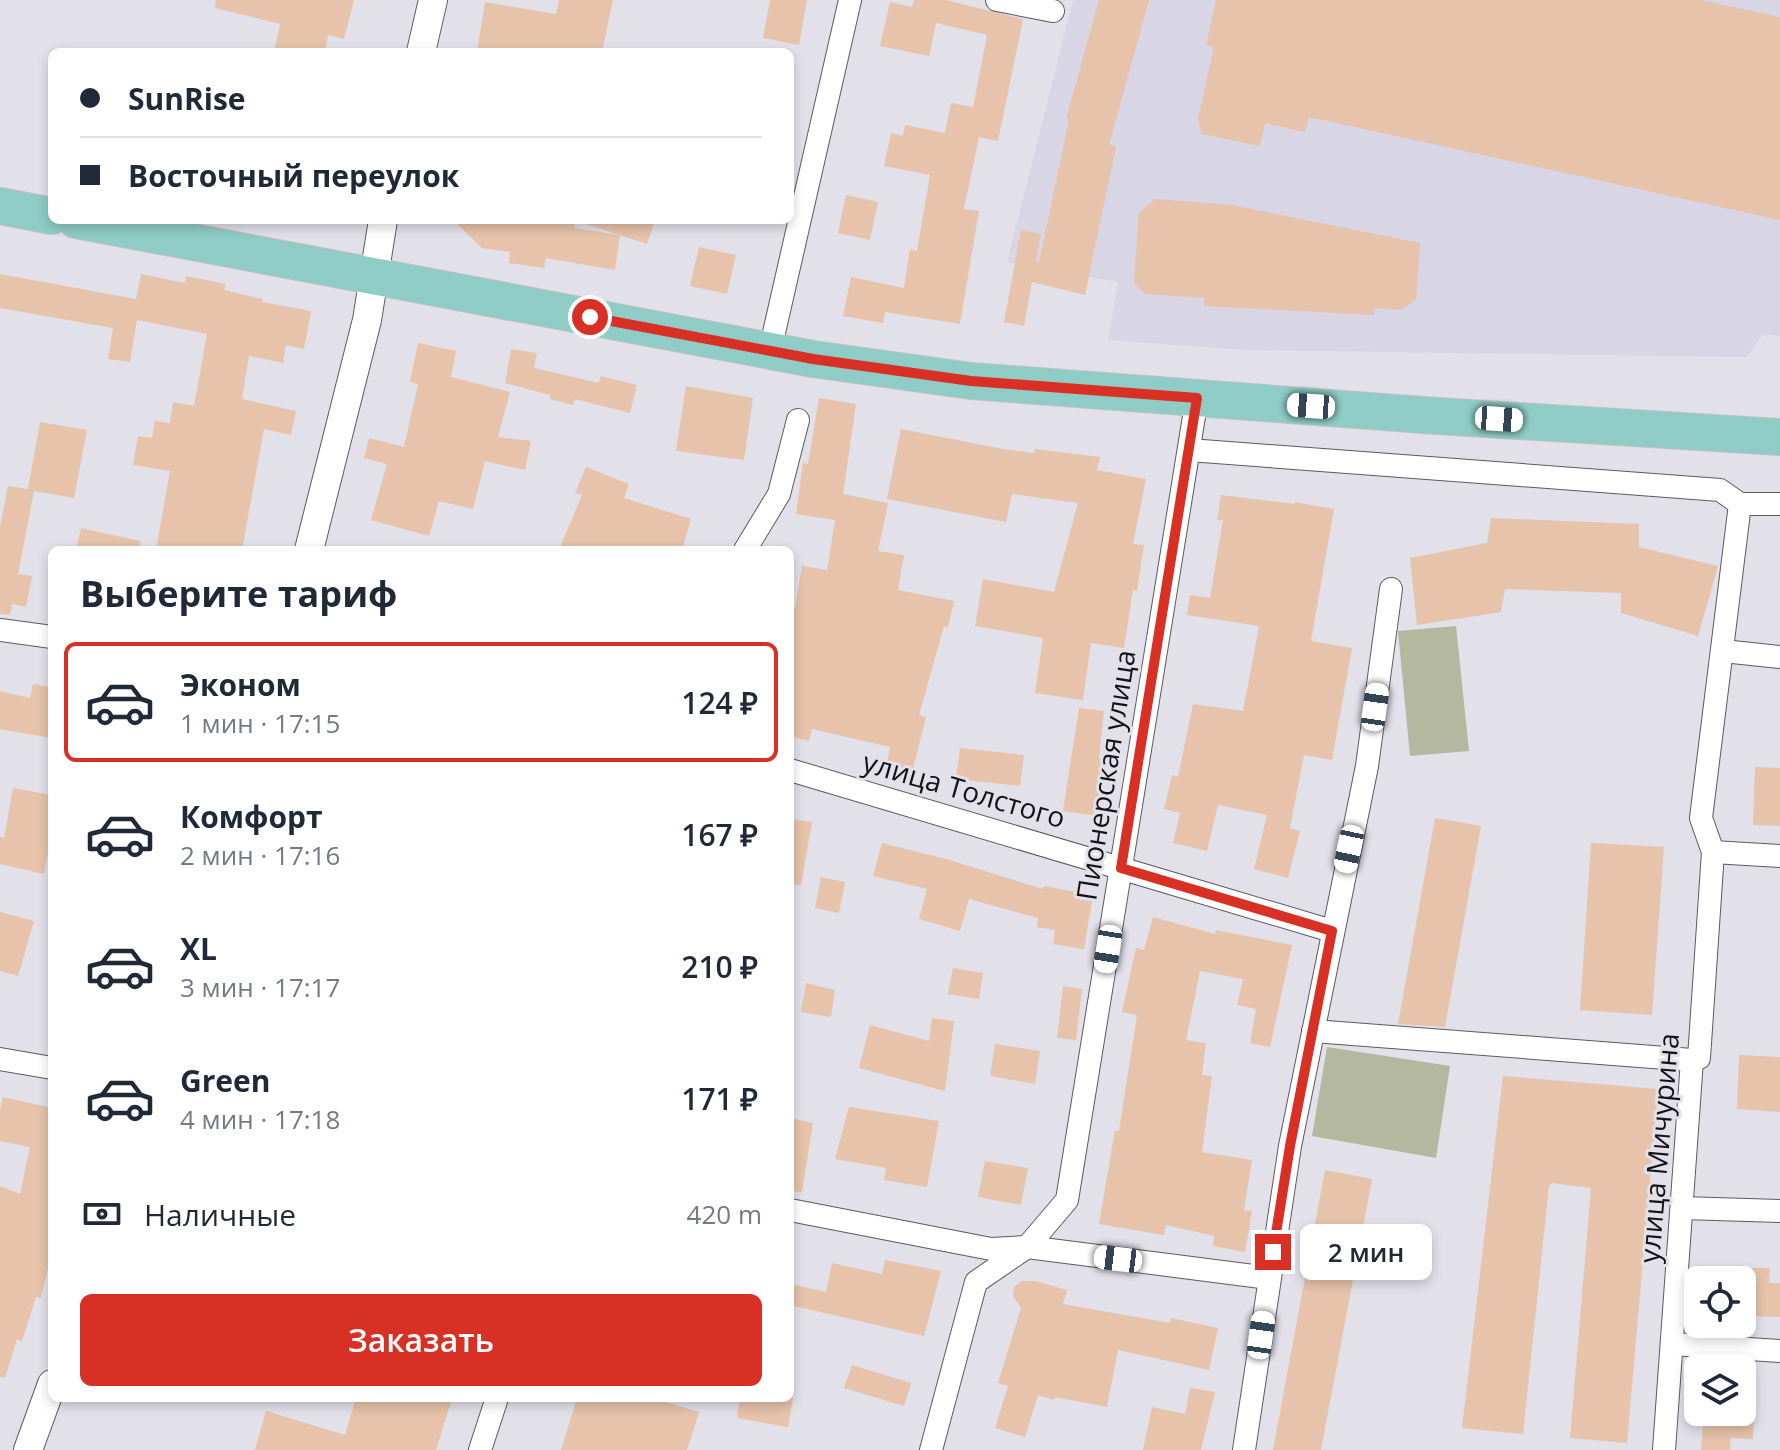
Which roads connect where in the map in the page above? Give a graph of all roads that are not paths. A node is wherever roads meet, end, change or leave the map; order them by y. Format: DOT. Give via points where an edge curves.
graph roads {
  1 [pos="433,0"];
  2 [pos="850,0"];
  3 [pos="997,0"];
  4 [pos="1053,11"];
  5 [pos="422,48"];
  6 [pos="0,206"];
  7 [pos="48,215"];
  8 [pos="97,224"];
  9 [pos="382,224"];
  10 [pos="373,276"];
  11 [pos="770,350"];
  12 [pos="1197,398"];
  13 [pos="798,420"];
  14 [pos="1780,437"];
  15 [pos="1189,450"];
  16 [pos="1740,504"];
  17 [pos="1780,504"];
  18 [pos="310,546"];
  19 [pos="747,546"];
  20 [pos="1391,589"];
  21 [pos="0,630"];
  22 [pos="48,636"];
  23 [pos="1723,651"];
  24 [pos="1780,657"];
  25 [pos="794,771"];
  26 [pos="1713,852"];
  27 [pos="1780,856"];
  28 [pos="1121,868"];
  29 [pos="1332,931"];
  30 [pos="1313,1031"];
  31 [pos="0,1059"];
  32 [pos="1692,1060"];
  33 [pos="48,1067"];
  34 [pos="1682,1208"];
  35 [pos="794,1211"];
  36 [pos="1780,1211"];
  37 [pos="1027,1247"];
  38 [pos="1269,1278"];
  39 [pos="1672,1344"];
  40 [pos="1780,1351"];
  41 [pos="48,1395"];
  42 [pos="496,1402"];
  43 [pos="28,1450"];
  44 [pos="480,1450"];
  45 [pos="931,1450"];
  46 [pos="1244,1450"];
  47 [pos="1664,1450"];
  1 -- 5 [label="street"];
  2 -- 11 [label="street"];
  3 -- 4 [label="street"];
  6 -- 7 [label="main road"];
  8 -- 10 [label="main road"];
  9 -- 10 [label="street"];
  10 -- 11 [label="main road"];
  10 -- 18 [label="street" via="367,320"];
  11 -- 12 [label="main road" via="971,381"];
  12 -- 14 [label="main road"];
  12 -- 15 [label="street, Пионерская улица"];
  13 -- 19 [label="street" via="779,494"];
  15 -- 16 [label="street" via="1720,490"];
  15 -- 28 [label="street, Пионерская улица"];
  16 -- 17 [label="street"];
  16 -- 23 [label="street"];
  20 -- 29 [label="street" via="1367,766"];
  21 -- 22 [label="street"];
  23 -- 24 [label="street"];
  23 -- 26 [label="street" via="1701,818"];
  25 -- 28 [label="street, улица Толстого"];
  26 -- 27 [label="street"];
  26 -- 32 [label="street, улица Мичурина" via="1699,1058"];
  28 -- 29 [label="street, улица Толстого"];
  28 -- 37 [label="street, Пионерская улица" via="1067,1200"];
  29 -- 30 [label="street"];
  30 -- 32 [label="street"];
  30 -- 38 [label="street"];
  31 -- 33 [label="street"];
  32 -- 34 [label="street, улица Мичурина"];
  34 -- 36 [label="street"];
  34 -- 39 [label="street, улица Мичурина"];
  35 -- 37 [label="street" via="991,1249"];
  37 -- 38 [label="street"];
  37 -- 45 [label="street, Пионерская улица" via="976,1282"];
  38 -- 46 [label="street"];
  39 -- 40 [label="street"];
  39 -- 47 [label="street, улица Мичурина"];
  41 -- 43 [label="street"];
  42 -- 44 [label="street"];
}
